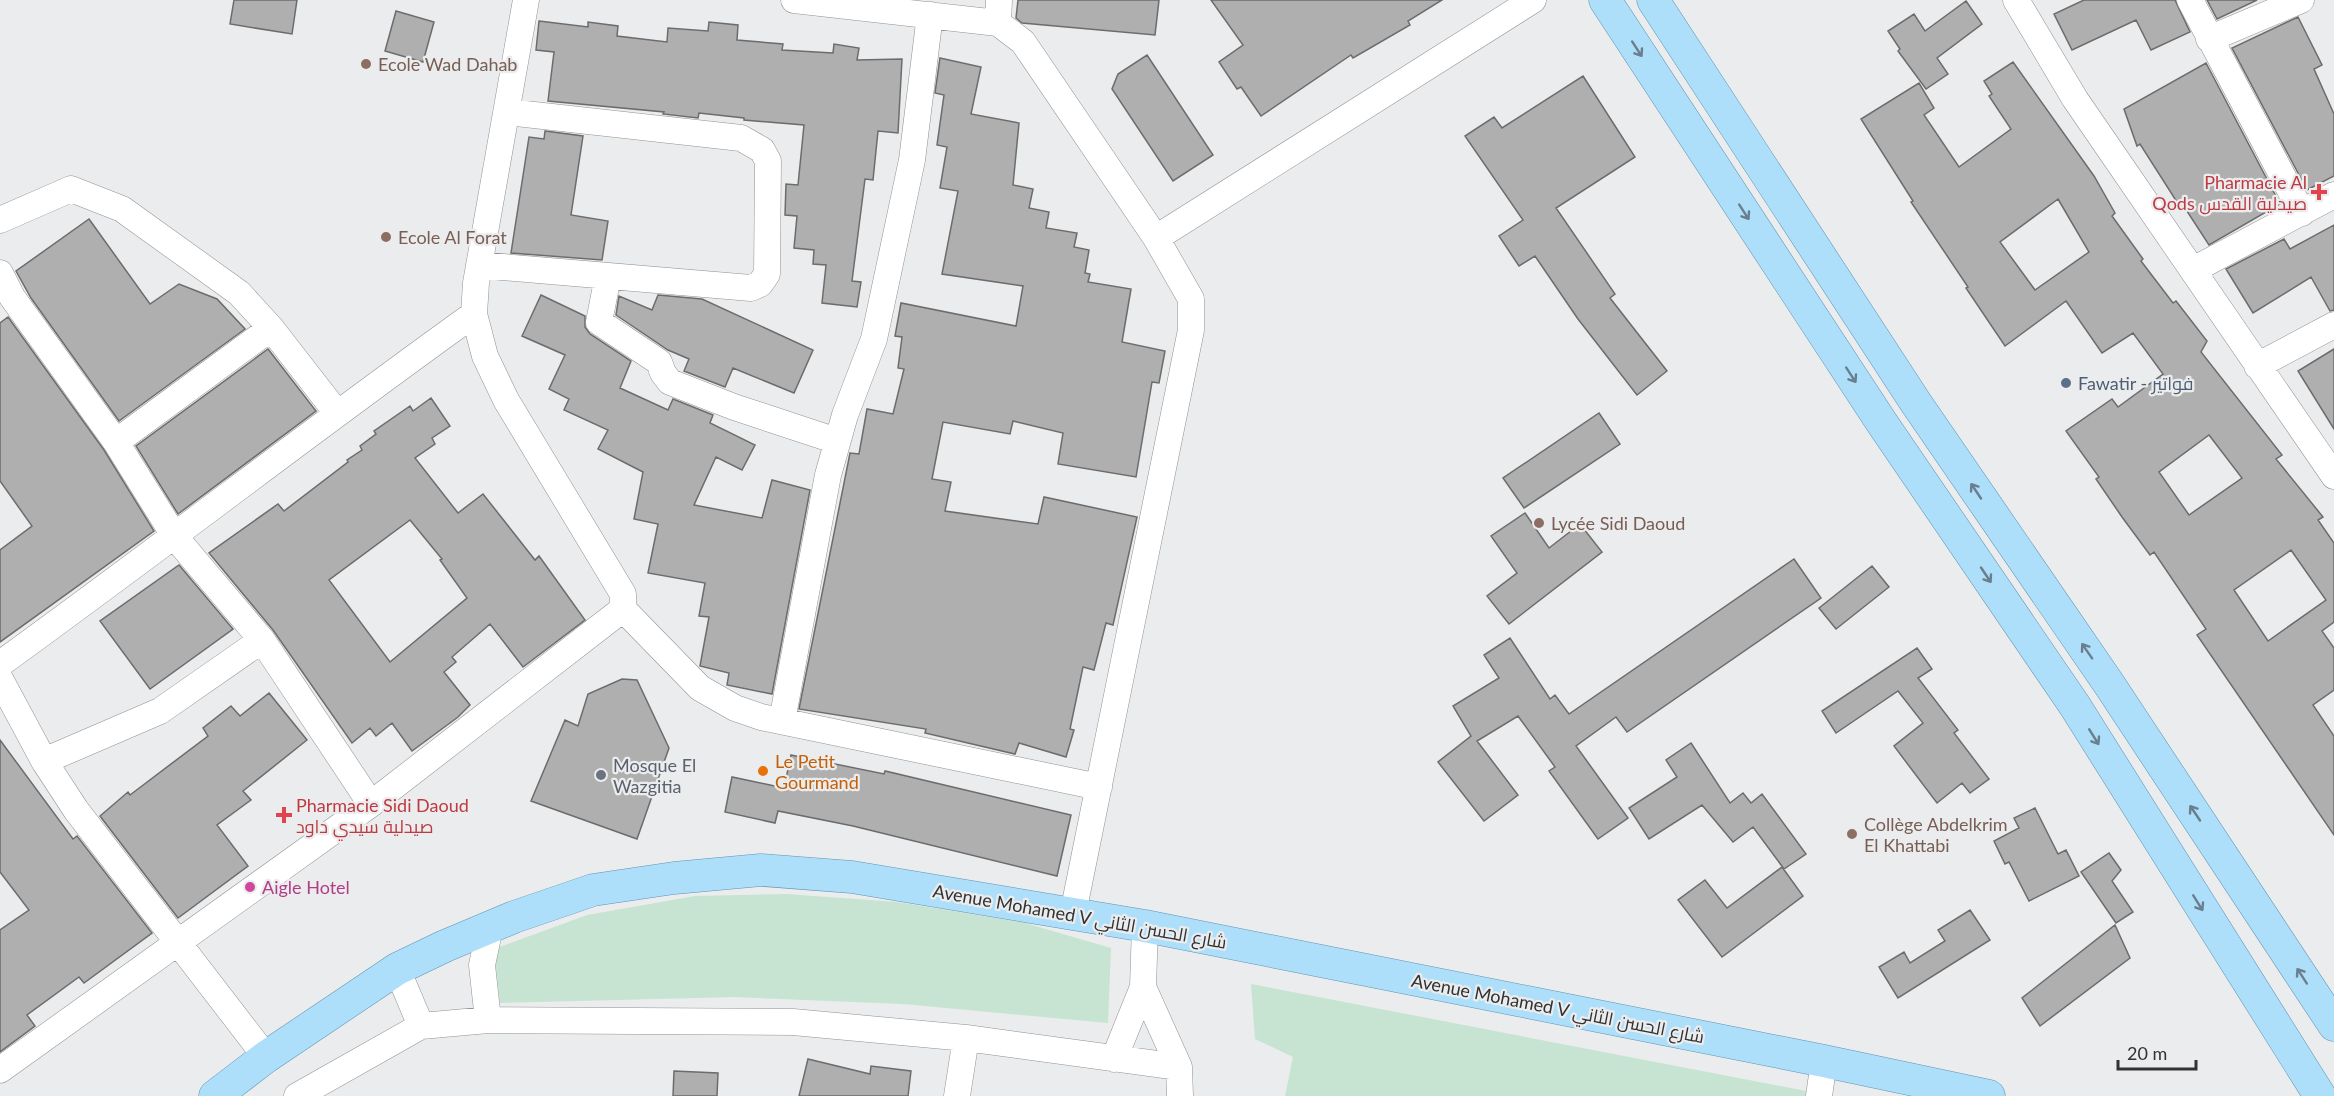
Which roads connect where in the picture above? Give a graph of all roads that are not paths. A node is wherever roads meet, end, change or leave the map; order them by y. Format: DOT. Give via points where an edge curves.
graph roads {
  1 [pos="526,0"];
  2 [pos="794,0"];
  3 [pos="1533,0"];
  4 [pos="1605,0"];
  5 [pos="1653,0"];
  6 [pos="2016,0"];
  7 [pos="2190,0"];
  8 [pos="2301,0"];
  9 [pos="854,3"];
  10 [pos="999,12"];
  11 [pos="930,15"];
  12 [pos="2209,39"];
  13 [pos="507,112"];
  14 [pos="2334,195"];
  15 [pos="2302,213"];
  16 [pos="0,220"];
  17 [pos="1156,238"];
  18 [pos="479,266"];
  19 [pos="2193,270"];
  20 [pos="0,273"];
  21 [pos="608,276"];
  22 [pos="6,301"];
  23 [pos="474,314"];
  24 [pos="2334,325"];
  25 [pos="271,328"];
  26 [pos="2257,366"];
  27 [pos="337,412"];
  28 [pos="837,441"];
  29 [pos="116,442"];
  30 [pos="2331,464"];
  31 [pos="175,537"];
  32 [pos="623,609"];
  33 [pos="262,640"];
  34 [pos="0,664"];
  35 [pos="0,679"];
  36 [pos="782,721"];
  37 [pos="44,761"];
  38 [pos="1099,787"];
  39 [pos="371,804"];
  40 [pos="1073,912"];
  41 [pos="1145,926"];
  42 [pos="490,927"];
  43 [pos="178,943"];
  44 [pos="397,969"];
  45 [pos="1143,987"];
  46 [pos="488,1020"];
  47 [pos="2334,1025"];
  48 [pos="421,1026"];
  49 [pos="966,1038"];
  50 [pos="266,1057"];
  51 [pos="1114,1059"];
  52 [pos="1824,1061"];
  53 [pos="1179,1066"];
  54 [pos="0,1070"];
  55 [pos="215,1096"];
  56 [pos="297,1096"];
  57 [pos="957,1096"];
  58 [pos="1180,1096"];
  59 [pos="1819,1096"];
  60 [pos="1989,1096"];
  61 [pos="2320,1096"];
  1 -- 13 [label="street"];
  2 -- 9 [label="street"];
  3 -- 17 [label="street"];
  4 -- 61 [label="main road, one-way" via="1882,423 2075,706"];
  47 -- 5 [label="main road, one-way" via="2116,694 1916,402"];
  6 -- 19 [label="street" via="2075,99"];
  7 -- 12 [label="street"];
  8 -- 12 [label="street"];
  9 -- 11 [label="street"];
  10 -- 11 [label="street"];
  10 -- 17 [label="street"];
  11 -- 28 [label="street" via="912,160 874,339"];
  12 -- 15 [label="street"];
  13 -- 18 [label="street"];
  13 -- 21 [label="street" via="741,138 762,150 768,161 767,274 760,284 751,288"];
  14 -- 15 [label="street"];
  15 -- 19 [label="street"];
  16 -- 25 [label="street" via="71,189 122,209 239,293"];
  17 -- 38 [label="street" via="1191,299 1192,322"];
  18 -- 21 [label="street"];
  18 -- 23 [label="street"];
  19 -- 26 [label="street"];
  20 -- 22 [label="street"];
  21 -- 28 [label="street" via="599,322 659,362 670,382"];
  22 -- 29 [label="street"];
  23 -- 27 [label="street"];
  23 -- 32 [label="street" via="485,356 506,400 623,594"];
  24 -- 26 [label="street"];
  25 -- 27 [label="street"];
  25 -- 29 [label="street"];
  26 -- 30 [label="street"];
  27 -- 31 [label="street"];
  28 -- 36 [label="street"];
  29 -- 31 [label="street"];
  31 -- 33 [label="street"];
  31 -- 34 [label="street"];
  32 -- 36 [label="street" via="700,688 735,708"];
  32 -- 39 [label="street"];
  33 -- 37 [label="street" via="160,711"];
  33 -- 39 [label="street"];
  35 -- 37 [label="street"];
  36 -- 38 [label="street"];
  37 -- 43 [label="street" via="76,810"];
  38 -- 40 [label="street"];
  39 -- 43 [label="street"];
  40 -- 41 [label="main road, Avenue Mohamed V شارع الحسن الثاني"];
  40 -- 42 [label="main road, Avenue Mohamed V شارع الحسن الثاني" via="852,878 761,870 593,890"];
  41 -- 45 [label="street"];
  41 -- 52 [label="main road, Avenue Mohamed V شارع الحسن الثاني"];
  42 -- 44 [label="main road, Avenue Mohamed V شارع الحسن الثاني"];
  42 -- 46 [label="street" via="482,965"];
  43 -- 50 [label="street"];
  43 -- 54 [label="street"];
  44 -- 48 [label="street"];
  44 -- 50 [label="main road, Avenue Mohamed V شارع الحسن الثاني"];
  45 -- 51 [label="street"];
  45 -- 53 [label="street"];
  46 -- 48 [label="street"];
  46 -- 49 [label="street" via="793,1022"];
  48 -- 56 [label="street"];
  49 -- 51 [label="street"];
  49 -- 57 [label="street"];
  50 -- 55 [label="main road, Avenue Mohamed V شارع الحسن الثاني"];
  51 -- 53 [label="street"];
  52 -- 59 [label="street"];
  52 -- 60 [label="main road, Avenue Mohamed V شارع الحسن الثاني"];
  53 -- 58 [label="street"];
}
